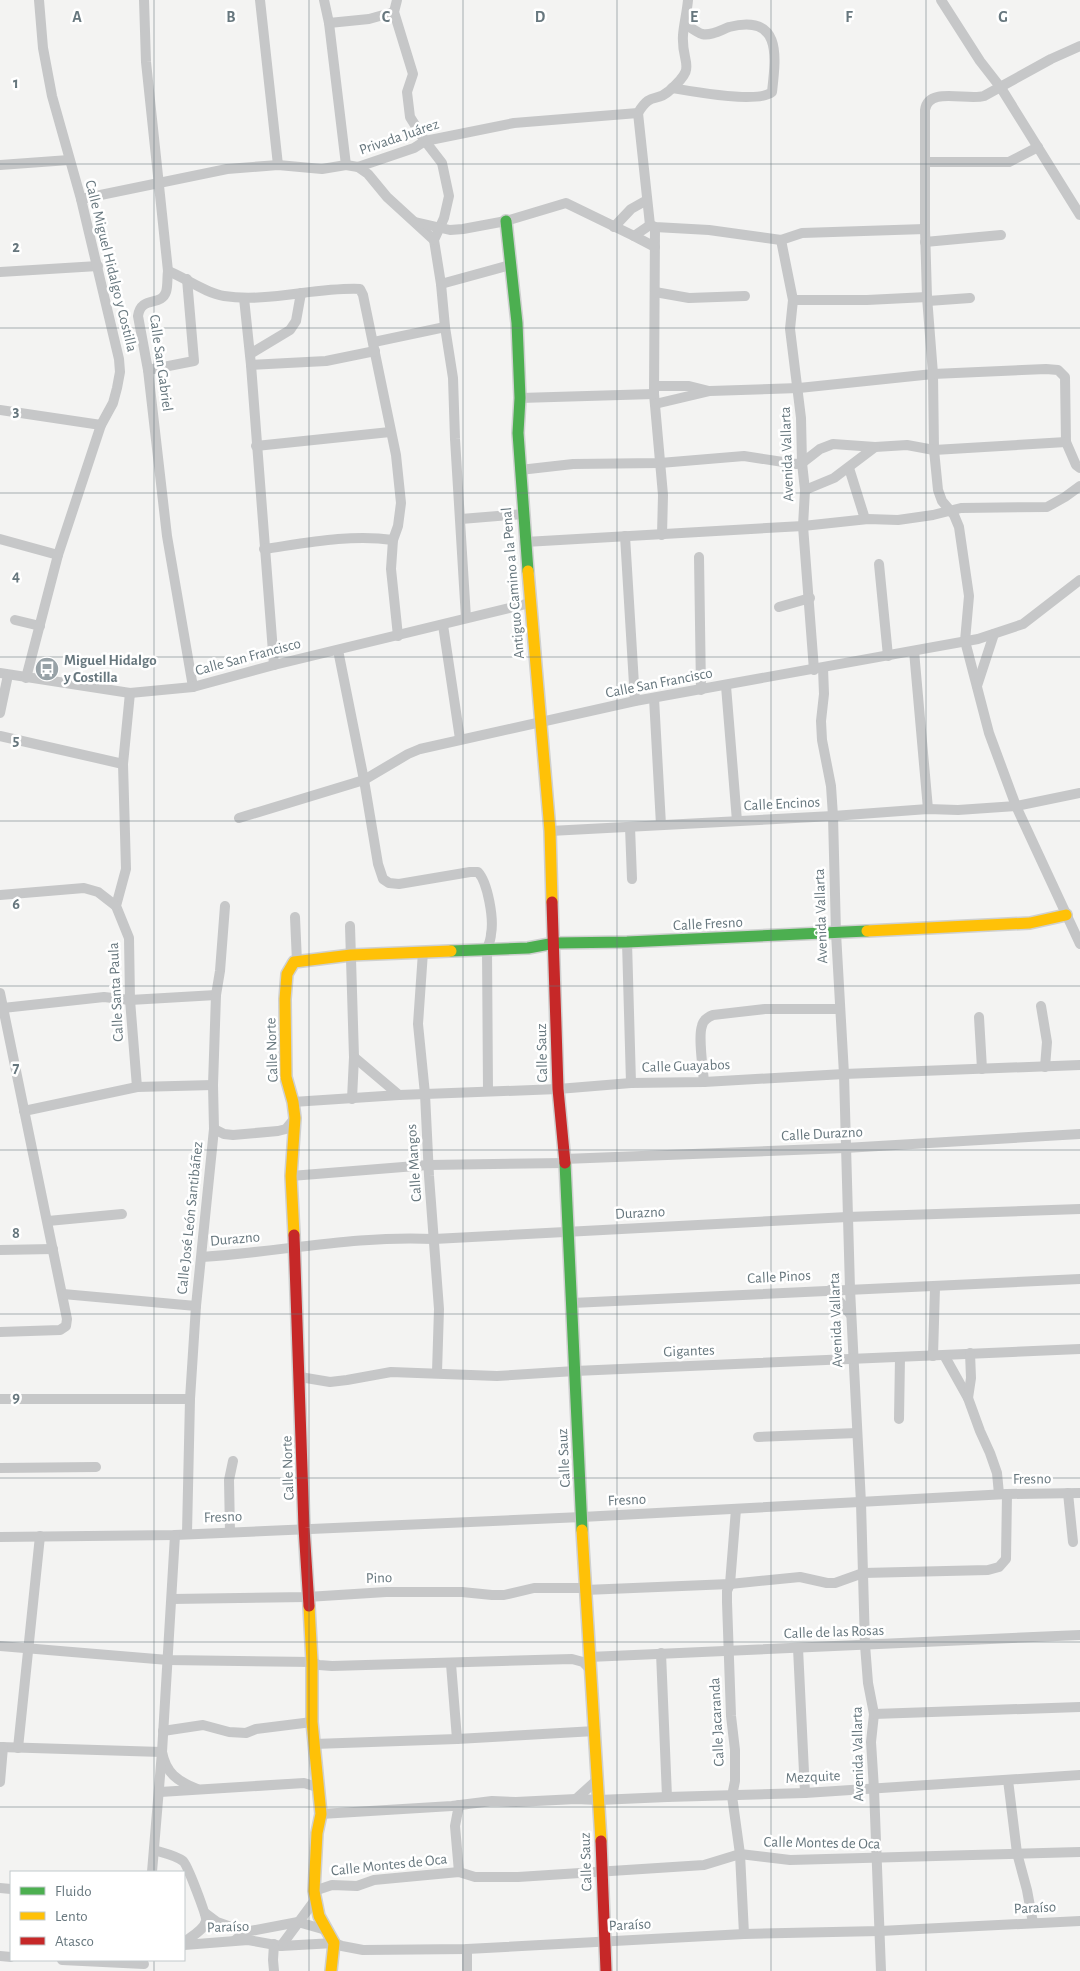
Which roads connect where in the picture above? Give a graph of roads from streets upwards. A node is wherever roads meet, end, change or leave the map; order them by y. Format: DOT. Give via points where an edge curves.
graph roads {
  1 [pos="39,0"];
  2 [pos="144,0"];
  3 [pos="260,0"];
  4 [pos="324,0"];
  5 [pos="397,0"];
  6 [pos="688,0"];
  7 [pos="941,0"];
  8 [pos="394,12"];
  9 [pos="329,23"];
  10 [pos="685,24"];
  11 [pos="1080,46"];
  12 [pos="672,88"];
  13 [pos="1001,88"];
  14 [pos="638,113"];
  15 [pos="425,141"];
  16 [pos="1038,147"];
  17 [pos="69,160"];
  18 [pos="925,162"];
  19 [pos="278,165"];
  20 [pos="346,165"];
  21 [pos="0,166"];
  22 [pos="358,167"];
  23 [pos="159,184"];
  24 [pos="81,199"];
  25 [pos="647,200"];
  26 [pos="1080,216"];
  27 [pos="506,221"];
  28 [pos="415,222"];
  29 [pos="652,226"];
  30 [pos="614,227"];
  31 [pos="440,228"];
  32 [pos="925,229"];
  33 [pos="1001,235"];
  34 [pos="634,236"];
  35 [pos="434,240"];
  36 [pos="781,240"];
  37 [pos="925,242"];
  38 [pos="655,248"];
  39 [pos="510,265"];
  40 [pos="98,266"];
  41 [pos="168,271"];
  42 [pos="0,272"];
  43 [pos="187,279"];
  44 [pos="441,284"];
  45 [pos="655,292"];
  46 [pos="301,293"];
  47 [pos="745,296"];
  48 [pos="244,298"];
  49 [pos="970,298"];
  50 [pos="927,299"];
  51 [pos="793,300"];
  52 [pos="445,327"];
  53 [pos="375,346"];
  54 [pos="250,354"];
  55 [pos="251,365"];
  56 [pos="148,370"];
  57 [pos="933,374"];
  58 [pos="799,388"];
  59 [pos="654,390"];
  60 [pos="710,391"];
  61 [pos="520,398"];
  62 [pos="655,404"];
  63 [pos="0,410"];
  64 [pos="101,425"];
  65 [pos="390,432"];
  66 [pos="1066,442"];
  67 [pos="256,446"];
  68 [pos="876,447"];
  69 [pos="934,450"];
  70 [pos="660,462"];
  71 [pos="802,463"];
  72 [pos="849,468"];
  73 [pos="1080,468"];
  74 [pos="520,470"];
  75 [pos="1080,486"];
  76 [pos="805,490"];
  77 [pos="951,512"];
  78 [pos="523,514"];
  79 [pos="461,519"];
  80 [pos="865,519"];
  81 [pos="803,526"];
  82 [pos="662,535"];
  83 [pos="625,536"];
  84 [pos="0,539"];
  85 [pos="393,540"];
  86 [pos="525,542"];
  87 [pos="264,549"];
  88 [pos="58,555"];
  89 [pos="699,557"];
  90 [pos="879,564"];
  91 [pos="1080,580"];
  92 [pos="810,598"];
  93 [pos="530,603"];
  94 [pos="778,607"];
  95 [pos="466,618"];
  96 [pos="15,620"];
  97 [pos="443,625"];
  98 [pos="40,626"];
  99 [pos="994,634"];
  100 [pos="398,636"];
  101 [pos="965,641"];
  102 [pos="338,650"];
  103 [pos="914,651"];
  104 [pos="888,656"];
  105 [pos="274,665"];
  106 [pos="819,669"];
  107 [pos="4,674"];
  108 [pos="26,678"];
  109 [pos="726,686"];
  110 [pos="193,687"];
  111 [pos="977,687"];
  112 [pos="701,690"];
  113 [pos="130,693"];
  114 [pos="654,698"];
  115 [pos="635,701"];
  116 [pos="0,713"];
  117 [pos="539,722"];
  118 [pos="0,736"];
  119 [pos="460,740"];
  120 [pos="123,764"];
  121 [pos="364,780"];
  122 [pos="1080,793"];
  123 [pos="1016,806"];
  124 [pos="928,809"];
  125 [pos="833,816"];
  126 [pos="239,818"];
  127 [pos="737,821"];
  128 [pos="661,825"];
  129 [pos="630,827"];
  130 [pos="550,831"];
  131 [pos="632,879"];
  132 [pos="0,895"];
  133 [pos="116,906"];
  134 [pos="224,906"];
  135 [pos="1066,915"];
  136 [pos="295,917"];
  137 [pos="350,926"];
  138 [pos="836,933"];
  139 [pos="626,942"];
  140 [pos="555,943"];
  141 [pos="1080,944"];
  142 [pos="487,949"];
  143 [pos="423,952"];
  144 [pos="351,956"];
  145 [pos="296,962"];
  146 [pos="0,993"];
  147 [pos="216,995"];
  148 [pos="130,1000"];
  149 [pos="1041,1006"];
  150 [pos="3,1008"];
  151 [pos="840,1009"];
  152 [pos="979,1017"];
  153 [pos="354,1057"];
  154 [pos="1080,1066"];
  155 [pos="1045,1067"];
  156 [pos="982,1069"];
  157 [pos="844,1074"];
  158 [pos="704,1082"];
  159 [pos="631,1083"];
  160 [pos="213,1085"];
  161 [pos="137,1087"];
  162 [pos="558,1089"];
  163 [pos="488,1091"];
  164 [pos="425,1094"];
  165 [pos="399,1095"];
  166 [pos="352,1099"];
  167 [pos="293,1102"];
  168 [pos="24,1111"];
  169 [pos="295,1118"];
  170 [pos="214,1129"];
  171 [pos="278,1131"];
  172 [pos="1080,1134"];
  173 [pos="293,1146"];
  174 [pos="845,1148"];
  175 [pos="565,1161"];
  176 [pos="428,1165"];
  177 [pos="291,1176"];
  178 [pos="1080,1210"];
  179 [pos="122,1214"];
  180 [pos="847,1217"];
  181 [pos="48,1221"];
  182 [pos="568,1231"];
  183 [pos="434,1239"];
  184 [pos="294,1247"];
  185 [pos="53,1249"];
  186 [pos="0,1250"];
  187 [pos="202,1257"];
  188 [pos="1080,1279"];
  189 [pos="935,1287"];
  190 [pos="850,1289"];
  191 [pos="830,1290"];
  192 [pos="63,1294"];
  193 [pos="572,1303"];
  194 [pos="196,1306"];
  195 [pos="851,1315"];
  196 [pos="0,1332"];
  197 [pos="1080,1349"];
  198 [pos="970,1353"];
  199 [pos="939,1356"];
  200 [pos="900,1357"];
  201 [pos="852,1360"];
  202 [pos="575,1371"];
  203 [pos="437,1372"];
  204 [pos="300,1377"];
  205 [pos="968,1398"];
  206 [pos="0,1399"];
  207 [pos="190,1399"];
  208 [pos="899,1419"];
  209 [pos="857,1433"];
  210 [pos="758,1437"];
  211 [pos="233,1461"];
  212 [pos="96,1467"];
  213 [pos="0,1468"];
  214 [pos="1068,1493"];
  215 [pos="1080,1493"];
  216 [pos="1003,1494"];
  217 [pos="861,1503"];
  218 [pos="736,1509"];
  219 [pos="582,1518"];
  220 [pos="304,1528"];
  221 [pos="230,1532"];
  222 [pos="176,1534"];
  223 [pos="186,1534"];
  224 [pos="40,1536"];
  225 [pos="0,1537"];
  226 [pos="1073,1542"];
  227 [pos="863,1573"];
  228 [pos="730,1584"];
  229 [pos="585,1589"];
  230 [pos="307,1597"];
  231 [pos="172,1599"];
  232 [pos="1080,1635"];
  233 [pos="866,1645"];
  234 [pos="0,1646"];
  235 [pos="28,1648"];
  236 [pos="798,1648"];
  237 [pos="728,1651"];
  238 [pos="661,1653"];
  239 [pos="590,1658"];
  240 [pos="572,1659"];
  241 [pos="168,1660"];
  242 [pos="312,1662"];
  243 [pos="451,1664"];
  244 [pos="1080,1707"];
  245 [pos="874,1714"];
  246 [pos="312,1722"];
  247 [pos="163,1731"];
  248 [pos="596,1731"];
  249 [pos="457,1739"];
  250 [pos="314,1744"];
  251 [pos="2,1747"];
  252 [pos="18,1748"];
  253 [pos="162,1752"];
  254 [pos="1080,1775"];
  255 [pos="598,1779"];
  256 [pos="1008,1780"];
  257 [pos="0,1782"];
  258 [pos="317,1787"];
  259 [pos="196,1789"];
  260 [pos="874,1789"];
  261 [pos="160,1792"];
  262 [pos="805,1793"];
  263 [pos="667,1796"];
  264 [pos="732,1796"];
  265 [pos="576,1799"];
  266 [pos="599,1800"];
  267 [pos="459,1805"];
  268 [pos="321,1814"];
  269 [pos="154,1850"];
  270 [pos="1080,1852"];
  271 [pos="1017,1853"];
  272 [pos="740,1854"];
  273 [pos="876,1859"];
  274 [pos="152,1871"];
  275 [pos="601,1871"];
  276 [pos="459,1872"];
  277 [pos="315,1896"];
  278 [pos="205,1913"];
  279 [pos="1080,1920"];
  280 [pos="298,1922"];
  281 [pos="1033,1923"];
  282 [pos="326,1930"];
  283 [pos="880,1931"];
  284 [pos="245,1932"];
  285 [pos="744,1934"];
  286 [pos="234,1941"];
  287 [pos="605,1941"];
  288 [pos="334,1942"];
  289 [pos="185,1943"];
  290 [pos="185,1944"];
  291 [pos="278,1945"];
  292 [pos="467,1948"];
  293 [pos="78,1961"];
  294 [pos="144,1965"];
  295 [pos="274,1971"];
  296 [pos="331,1971"];
  297 [pos="467,1971"];
  298 [pos="606,1971"];
  299 [pos="881,1971"];
  1 -- 17 [label="street, Calle Miguel Hidalgo y Costilla" via="52,96"];
  2 -- 23 [label="street, Calle San Gabriel" via="146,62"];
  3 -- 19 [label="street"];
  4 -- 9 [label="street"];
  5 -- 8 [label="street"];
  6 -- 10 [label="street"];
  7 -- 13 [label="street"];
  8 -- 9 [label="street" via="369,19"];
  8 -- 15 [label="street" via="413,74 406,100 410,117"];
  9 -- 20 [label="street"];
  10 -- 12 [label="street" via="683,39 687,70"];
  10 -- 12 [label="street" via="703,34 739,25 756,25 768,34 776,57 772,92 762,97 739,97"];
  11 -- 13 [label="street"];
  12 -- 14 [label="street" via="644,103"];
  13 -- 16 [label="street"];
  13 -- 18 [label="street" via="977,98 931,98 925,110"];
  14 -- 15 [label="street, Privada Juárez" via="514,123"];
  14 -- 25 [label="street"];
  15 -- 22 [label="street, Privada Juárez" via="414,148"];
  15 -- 31 [label="street" via="442,164 450,196"];
  16 -- 18 [label="street" via="1009,162"];
  16 -- 26 [label="street"];
  17 -- 21 [label="street"];
  17 -- 24 [label="street, Calle Miguel Hidalgo y Costilla"];
  18 -- 32 [label="street"];
  19 -- 20 [label="street, Privada Juárez" via="322,170"];
  19 -- 23 [label="street, Privada Juárez" via="227,169"];
  20 -- 22 [label="street, Privada Juárez"];
  22 -- 28 [label="street"];
  23 -- 24 [label="street, Privada Juárez"];
  23 -- 41 [label="street, Calle San Gabriel"];
  24 -- 40 [label="street, Calle Miguel Hidalgo y Costilla"];
  25 -- 29 [label="street"];
  25 -- 30 [label="street" via="631,209"];
  27 -- 30 [label="street" via="566,203"];
  27 -- 31 [label="street" via="464,229"];
  27 -- 39 [label="street, Antiguo Camino a la Penal"];
  28 -- 31 [label="street"];
  28 -- 35 [label="street"];
  29 -- 34 [label="street"];
  29 -- 36 [label="street"];
  29 -- 38 [label="street"];
  30 -- 34 [label="street"];
  31 -- 35 [label="street"];
  32 -- 36 [label="street" via="802,233"];
  32 -- 37 [label="street"];
  33 -- 37 [label="street"];
  34 -- 38 [label="street"];
  35 -- 44 [label="street"];
  36 -- 51 [label="street, Avenida Vallarta"];
  37 -- 50 [label="street"];
  38 -- 45 [label="street"];
  39 -- 44 [label="street"];
  39 -- 61 [label="street, Antiguo Camino a la Penal" via="517,323"];
  40 -- 42 [label="street"];
  40 -- 64 [label="street, Calle Miguel Hidalgo y Costilla" via="120,372 113,403"];
  41 -- 43 [label="street"];
  41 -- 56 [label="street, Calle San Gabriel" via="166,292 162,298 142,304 139,309"];
  43 -- 48 [label="street" via="210,292"];
  43 -- 56 [label="street" via="194,362"];
  44 -- 52 [label="street"];
  45 -- 47 [label="street" via="689,298"];
  45 -- 59 [label="street"];
  46 -- 48 [label="street"];
  46 -- 53 [label="street" via="360,289"];
  46 -- 54 [label="street" via="296,321 290,330"];
  48 -- 54 [label="street"];
  49 -- 50 [label="street"];
  50 -- 51 [label="street"];
  50 -- 57 [label="street"];
  51 -- 58 [label="street, Avenida Vallarta" via="790,329"];
  52 -- 53 [label="street"];
  52 -- 79 [label="street" via="453,378"];
  53 -- 55 [label="street" via="326,361"];
  53 -- 65 [label="street"];
  54 -- 55 [label="street"];
  55 -- 67 [label="street"];
  56 -- 110 [label="street, Calle San Gabriel" via="167,536"];
  57 -- 58 [label="street"];
  57 -- 66 [label="street" via="1058,370 1065,377"];
  57 -- 69 [label="street"];
  58 -- 60 [label="street"];
  58 -- 71 [label="street, Avenida Vallarta"];
  59 -- 60 [label="street" via="689,386"];
  59 -- 61 [label="street"];
  59 -- 62 [label="street"];
  60 -- 62 [label="street"];
  61 -- 74 [label="street, Antiguo Camino a la Penal"];
  62 -- 70 [label="street"];
  63 -- 64 [label="street"];
  64 -- 88 [label="street, Calle Miguel Hidalgo y Costilla"];
  65 -- 67 [label="street"];
  65 -- 85 [label="street" via="401,503"];
  66 -- 69 [label="street"];
  66 -- 73 [label="street"];
  67 -- 87 [label="street"];
  68 -- 69 [label="street" via="906,445"];
  68 -- 71 [label="street" via="833,444 820,449"];
  68 -- 72 [label="street"];
  69 -- 77 [label="street" via="938,490"];
  70 -- 71 [label="street" via="750,456"];
  70 -- 74 [label="street" via="574,464"];
  70 -- 82 [label="street"];
  71 -- 76 [label="street, Avenida Vallarta"];
  72 -- 76 [label="street"];
  72 -- 80 [label="street"];
  74 -- 78 [label="street, Antiguo Camino a la Penal"];
  75 -- 77 [label="street" via="1047,507 961,508"];
  76 -- 81 [label="street, Avenida Vallarta"];
  77 -- 80 [label="street" via="898,520"];
  77 -- 101 [label="street" via="959,527 969,596"];
  78 -- 79 [label="street"];
  78 -- 86 [label="street, Antiguo Camino a la Penal"];
  79 -- 95 [label="street"];
  80 -- 81 [label="street"];
  81 -- 82 [label="street"];
  81 -- 92 [label="street, Avenida Vallarta"];
  82 -- 83 [label="street"];
  83 -- 86 [label="street"];
  83 -- 115 [label="street"];
  84 -- 88 [label="street"];
  85 -- 87 [label="street" via="355,538"];
  85 -- 100 [label="street" via="392,569"];
  86 -- 93 [label="street, Antiguo Camino a la Penal"];
  87 -- 105 [label="street"];
  88 -- 98 [label="street, Calle Miguel Hidalgo y Costilla"];
  89 -- 112 [label="street"];
  90 -- 104 [label="street"];
  91 -- 99 [label="street, Calle San Francisco" via="1023,624"];
  92 -- 94 [label="street"];
  92 -- 106 [label="street, Avenida Vallarta"];
  93 -- 95 [label="street, Calle San Francisco"];
  93 -- 117 [label="street, Antiguo Camino a la Penal"];
  95 -- 97 [label="street, Calle San Francisco"];
  96 -- 98 [label="street"];
  97 -- 100 [label="street, Calle San Francisco"];
  97 -- 119 [label="street"];
  98 -- 108 [label="street, Calle Miguel Hidalgo y Costilla"];
  99 -- 101 [label="street, Calle San Francisco"];
  99 -- 111 [label="street"];
  100 -- 102 [label="street, Calle San Francisco"];
  101 -- 103 [label="street, Calle San Francisco"];
  101 -- 111 [label="street"];
  102 -- 105 [label="street, Calle San Francisco"];
  102 -- 121 [label="street"];
  103 -- 104 [label="street, Calle San Francisco"];
  103 -- 124 [label="street"];
  104 -- 106 [label="street, Calle San Francisco"];
  105 -- 110 [label="street, Calle San Francisco"];
  106 -- 109 [label="street, Calle San Francisco"];
  106 -- 125 [label="street, Avenida Vallarta" via="824,694 822,730"];
  107 -- 108 [label="street, Calle San Francisco"];
  107 -- 116 [label="street"];
  108 -- 113 [label="street, Calle San Francisco"];
  109 -- 112 [label="street, Calle San Francisco"];
  109 -- 127 [label="street"];
  110 -- 113 [label="street, Calle San Francisco"];
  111 -- 123 [label="street" via="989,733"];
  112 -- 114 [label="street, Calle San Francisco"];
  113 -- 120 [label="street"];
  114 -- 115 [label="street, Calle San Francisco"];
  114 -- 128 [label="street"];
  115 -- 117 [label="street, Calle San Francisco"];
  117 -- 119 [label="street, Calle San Francisco"];
  117 -- 130 [label="street, Antiguo Camino a la Penal"];
  118 -- 120 [label="street"];
  119 -- 121 [label="street, Calle San Francisco" via="408,754"];
  120 -- 133 [label="street" via="126,869"];
  121 -- 126 [label="street, Calle San Francisco"];
  121 -- 142 [label="street" via="383,880 399,884 478,872 485,884 491,917 492,933"];
  122 -- 123 [label="street, Calle Encinos"];
  123 -- 124 [label="street, Calle Encinos"];
  123 -- 135 [label="street"];
  124 -- 125 [label="street, Calle Encinos"];
  125 -- 127 [label="street, Calle Encinos"];
  125 -- 138 [label="street, Avenida Vallarta"];
  127 -- 128 [label="street, Calle Encinos"];
  128 -- 129 [label="street, Calle Encinos"];
  129 -- 130 [label="street, Calle Encinos"];
  129 -- 131 [label="street"];
  130 -- 140 [label="street, Antiguo Camino a la Penal"];
  132 -- 133 [label="street" via="84,888 98,892"];
  133 -- 148 [label="street, Calle Santa Paula" via="130,938"];
  134 -- 147 [label="street, Calle José León Santibáñez"];
  135 -- 138 [label="street, Calle Fresno" via="1030,923"];
  135 -- 141 [label="street"];
  136 -- 145 [label="street"];
  137 -- 144 [label="street"];
  138 -- 139 [label="street, Calle Fresno"];
  138 -- 151 [label="street, Avenida Vallarta"];
  139 -- 140 [label="street, Calle Fresno"];
  139 -- 159 [label="street"];
  140 -- 142 [label="street, Calle Fresno" via="528,948"];
  140 -- 162 [label="street, Calle Sauz"];
  142 -- 143 [label="street, Calle Fresno"];
  142 -- 163 [label="street"];
  143 -- 144 [label="street, Calle Fresno"];
  143 -- 164 [label="street, Calle Mangos" via="418,1024"];
  144 -- 145 [label="street, Calle Fresno"];
  144 -- 153 [label="street"];
  145 -- 167 [label="street, Calle Norte" via="287,974 285,999 286,1076"];
  146 -- 150 [label="street"];
  147 -- 148 [label="street"];
  147 -- 160 [label="street, Calle José León Santibáñez"];
  148 -- 150 [label="street" via="104,997"];
  148 -- 161 [label="street, Calle Santa Paula"];
  149 -- 155 [label="street" via="1047,1042"];
  150 -- 168 [label="street"];
  151 -- 157 [label="street, Avenida Vallarta"];
  151 -- 158 [label="street" via="765,1009 712,1015 704,1021 701,1030"];
  152 -- 156 [label="street"];
  153 -- 165 [label="street"];
  153 -- 166 [label="street"];
  154 -- 155 [label="street, Calle Guayabos"];
  155 -- 156 [label="street, Calle Guayabos"];
  156 -- 157 [label="street, Calle Guayabos"];
  157 -- 158 [label="street, Calle Guayabos"];
  157 -- 174 [label="street, Avenida Vallarta"];
  158 -- 159 [label="street, Calle Guayabos"];
  159 -- 162 [label="street, Calle Guayabos"];
  160 -- 161 [label="street"];
  160 -- 170 [label="street, Calle José León Santibáñez"];
  161 -- 168 [label="street"];
  162 -- 163 [label="street, Calle Guayabos"];
  162 -- 175 [label="street, Calle Sauz"];
  163 -- 164 [label="street, Calle Guayabos"];
  164 -- 165 [label="street, Calle Guayabos"];
  164 -- 176 [label="street, Calle Mangos"];
  165 -- 166 [label="street, Calle Guayabos"];
  166 -- 167 [label="street, Calle Guayabos"];
  167 -- 169 [label="street, Calle Norte"];
  168 -- 181 [label="street"];
  169 -- 171 [label="street" via="286,1129"];
  169 -- 173 [label="street, Calle Norte"];
  170 -- 171 [label="street" via="224,1134"];
  170 -- 187 [label="street, Calle José León Santibáñez"];
  171 -- 173 [label="street"];
  172 -- 174 [label="street, Calle Durazno"];
  173 -- 177 [label="street, Calle Norte"];
  174 -- 175 [label="street, Calle Durazno"];
  174 -- 180 [label="street, Avenida Vallarta"];
  175 -- 176 [label="street, Calle Durazno"];
  175 -- 182 [label="street, Calle Sauz"];
  176 -- 177 [label="street, Calle Durazno"];
  176 -- 183 [label="street, Calle Mangos"];
  177 -- 184 [label="street, Calle Norte"];
  178 -- 180 [label="street, Durazno"];
  179 -- 181 [label="street"];
  180 -- 182 [label="street, Durazno"];
  180 -- 190 [label="street, Avenida Vallarta"];
  181 -- 185 [label="street"];
  182 -- 183 [label="street, Durazno"];
  182 -- 193 [label="street, Calle Sauz"];
  183 -- 184 [label="street, Durazno" via="402,1238"];
  183 -- 203 [label="street, Calle Mangos" via="439,1309"];
  184 -- 187 [label="street, Durazno"];
  184 -- 204 [label="street, Calle Norte"];
  185 -- 186 [label="street"];
  185 -- 192 [label="street"];
  187 -- 194 [label="street, Calle José León Santibáñez"];
  188 -- 189 [label="street, Calle Pinos"];
  189 -- 190 [label="street, Calle Pinos"];
  189 -- 199 [label="street"];
  190 -- 191 [label="street, Calle Pinos"];
  190 -- 195 [label="street, Avenida Vallarta"];
  191 -- 193 [label="street, Calle Pinos"];
  191 -- 195 [label="street"];
  192 -- 194 [label="street"];
  192 -- 196 [label="street" via="67,1319 66,1326 60,1330"];
  193 -- 202 [label="street, Calle Sauz"];
  194 -- 207 [label="street, Calle José León Santibáñez"];
  195 -- 201 [label="street, Avenida Vallarta"];
  197 -- 198 [label="street, Gigantes"];
  198 -- 199 [label="street, Gigantes"];
  198 -- 205 [label="street" via="972,1378"];
  199 -- 200 [label="street, Gigantes"];
  199 -- 205 [label="street, Pino"];
  200 -- 201 [label="street, Gigantes"];
  200 -- 208 [label="street"];
  201 -- 202 [label="street, Gigantes"];
  201 -- 209 [label="street, Avenida Vallarta"];
  202 -- 203 [label="street, Gigantes" via="497,1376"];
  202 -- 219 [label="street, Calle Sauz"];
  203 -- 204 [label="street, Gigantes" via="391,1372 330,1382"];
  204 -- 220 [label="street, Calle Norte"];
  205 -- 216 [label="street, Pino"];
  206 -- 207 [label="street"];
  207 -- 223 [label="street, Calle José León Santibáñez"];
  209 -- 210 [label="street"];
  209 -- 217 [label="street, Avenida Vallarta"];
  211 -- 221 [label="street" via="229,1480"];
  212 -- 213 [label="street"];
  214 -- 215 [label="street, Fresno"];
  214 -- 216 [label="street, Fresno"];
  214 -- 226 [label="street"];
  216 -- 217 [label="street, Fresno"];
  216 -- 227 [label="street, Pino" via="1006,1559 999,1567 988,1570"];
  217 -- 218 [label="street, Fresno"];
  217 -- 227 [label="street, Avenida Vallarta"];
  218 -- 219 [label="street, Fresno"];
  218 -- 228 [label="street, Calle Jacaranda"];
  219 -- 220 [label="street, Fresno"];
  219 -- 229 [label="street, Calle Sauz"];
  220 -- 221 [label="street, Fresno"];
  220 -- 230 [label="street, Calle Norte"];
  221 -- 223 [label="street, Fresno"];
  222 -- 223 [label="street, Fresno"];
  222 -- 224 [label="street, Fresno"];
  222 -- 231 [label="street"];
  224 -- 225 [label="street, Fresno"];
  224 -- 235 [label="street"];
  227 -- 228 [label="street, Pino" via="827,1584 800,1577"];
  227 -- 233 [label="street, Avenida Vallarta"];
  228 -- 229 [label="street, Pino"];
  228 -- 237 [label="street, Calle Jacaranda" via="726,1602"];
  229 -- 230 [label="street, Pino" via="534,1588 504,1595 386,1592"];
  229 -- 239 [label="street, Calle Sauz"];
  230 -- 231 [label="street, Pino"];
  230 -- 242 [label="street, Calle Norte"];
  231 -- 241 [label="street"];
  232 -- 233 [label="street, Calle de las Rosas"];
  233 -- 236 [label="street, Calle de las Rosas"];
  233 -- 245 [label="street, Avenida Vallarta"];
  234 -- 235 [label="street"];
  235 -- 241 [label="street"];
  235 -- 252 [label="street"];
  236 -- 237 [label="street, Calle de las Rosas"];
  236 -- 262 [label="street"];
  237 -- 238 [label="street, Calle de las Rosas"];
  237 -- 264 [label="street, Calle Jacaranda" via="735,1750"];
  238 -- 239 [label="street, Calle de las Rosas"];
  238 -- 263 [label="street"];
  239 -- 240 [label="street" via="582,1655"];
  239 -- 240 [label="street" via="583,1662"];
  239 -- 248 [label="street, Calle Sauz"];
  240 -- 243 [label="street"];
  241 -- 242 [label="street"];
  241 -- 247 [label="street"];
  242 -- 243 [label="street" via="332,1666"];
  242 -- 246 [label="street, Calle Norte"];
  243 -- 249 [label="street"];
  244 -- 245 [label="street"];
  245 -- 260 [label="street, Avenida Vallarta" via="871,1742"];
  246 -- 247 [label="street" via="246,1733 204,1725"];
  246 -- 250 [label="street, Calle Norte"];
  247 -- 253 [label="street"];
  248 -- 249 [label="street"];
  248 -- 255 [label="street, Calle Sauz"];
  249 -- 250 [label="street"];
  250 -- 258 [label="street, Calle Norte"];
  251 -- 252 [label="street"];
  251 -- 257 [label="street"];
  252 -- 253 [label="street"];
  253 -- 259 [label="street" via="168,1770 184,1784"];
  253 -- 261 [label="street"];
  254 -- 256 [label="street, Mezquite"];
  255 -- 265 [label="street"];
  255 -- 266 [label="street, Calle Sauz"];
  256 -- 260 [label="street, Mezquite"];
  256 -- 271 [label="street"];
  258 -- 259 [label="street" via="304,1784"];
  258 -- 268 [label="street, Calle Norte"];
  259 -- 261 [label="street"];
  260 -- 262 [label="street, Mezquite"];
  260 -- 273 [label="street, Avenida Vallarta"];
  261 -- 269 [label="street"];
  262 -- 264 [label="street, Mezquite"];
  263 -- 264 [label="street, Mezquite"];
  263 -- 266 [label="street, Mezquite"];
  264 -- 272 [label="street, Calle Jacaranda"];
  265 -- 266 [label="street, Mezquite"];
  265 -- 267 [label="street, Mezquite"];
  266 -- 275 [label="street, Calle Sauz"];
  267 -- 268 [label="street, Mezquite"];
  267 -- 276 [label="street" via="455,1826"];
  268 -- 277 [label="street, Calle Norte" via="317,1833"];
  269 -- 274 [label="street"];
  269 -- 278 [label="street" via="176,1857 187,1865"];
  270 -- 271 [label="street, Calle Montes de Oca"];
  271 -- 273 [label="street, Calle Montes de Oca"];
  271 -- 281 [label="street"];
  272 -- 273 [label="street, Calle Montes de Oca" via="790,1860"];
  272 -- 275 [label="street, Calle Montes de Oca" via="704,1865"];
  272 -- 285 [label="street, Calle Jacaranda"];
  273 -- 283 [label="street, Avenida Vallarta"];
  275 -- 276 [label="street, Calle Montes de Oca" via="494,1878"];
  275 -- 287 [label="street, Calle Sauz"];
  276 -- 277 [label="street, Calle Montes de Oca" via="374,1880 357,1886 332,1885"];
  277 -- 280 [label="street"];
  277 -- 282 [label="street, Calle Norte"];
  278 -- 284 [label="street" via="217,1922"];
  278 -- 289 [label="street" via="203,1927"];
  279 -- 281 [label="street, Paraíso"];
  280 -- 282 [label="street"];
  280 -- 284 [label="street"];
  280 -- 291 [label="street"];
  281 -- 283 [label="street, Paraíso"];
  282 -- 288 [label="street, Calle Norte"];
  283 -- 285 [label="street, Paraíso"];
  283 -- 299 [label="street, Avenida Vallarta"];
  284 -- 286 [label="street"];
  285 -- 287 [label="street, Paraíso"];
  286 -- 290 [label="street, Paraíso"];
  286 -- 291 [label="street, Paraíso"];
  287 -- 292 [label="street, Paraíso"];
  287 -- 298 [label="street, Calle Sauz"];
  288 -- 291 [label="street, Paraíso"];
  288 -- 292 [label="street, Paraíso" via="363,1950"];
  288 -- 296 [label="street"];
  291 -- 295 [label="street" via="273,1960"];
  292 -- 297 [label="street"];
  293 -- 294 [label="street"];
}
